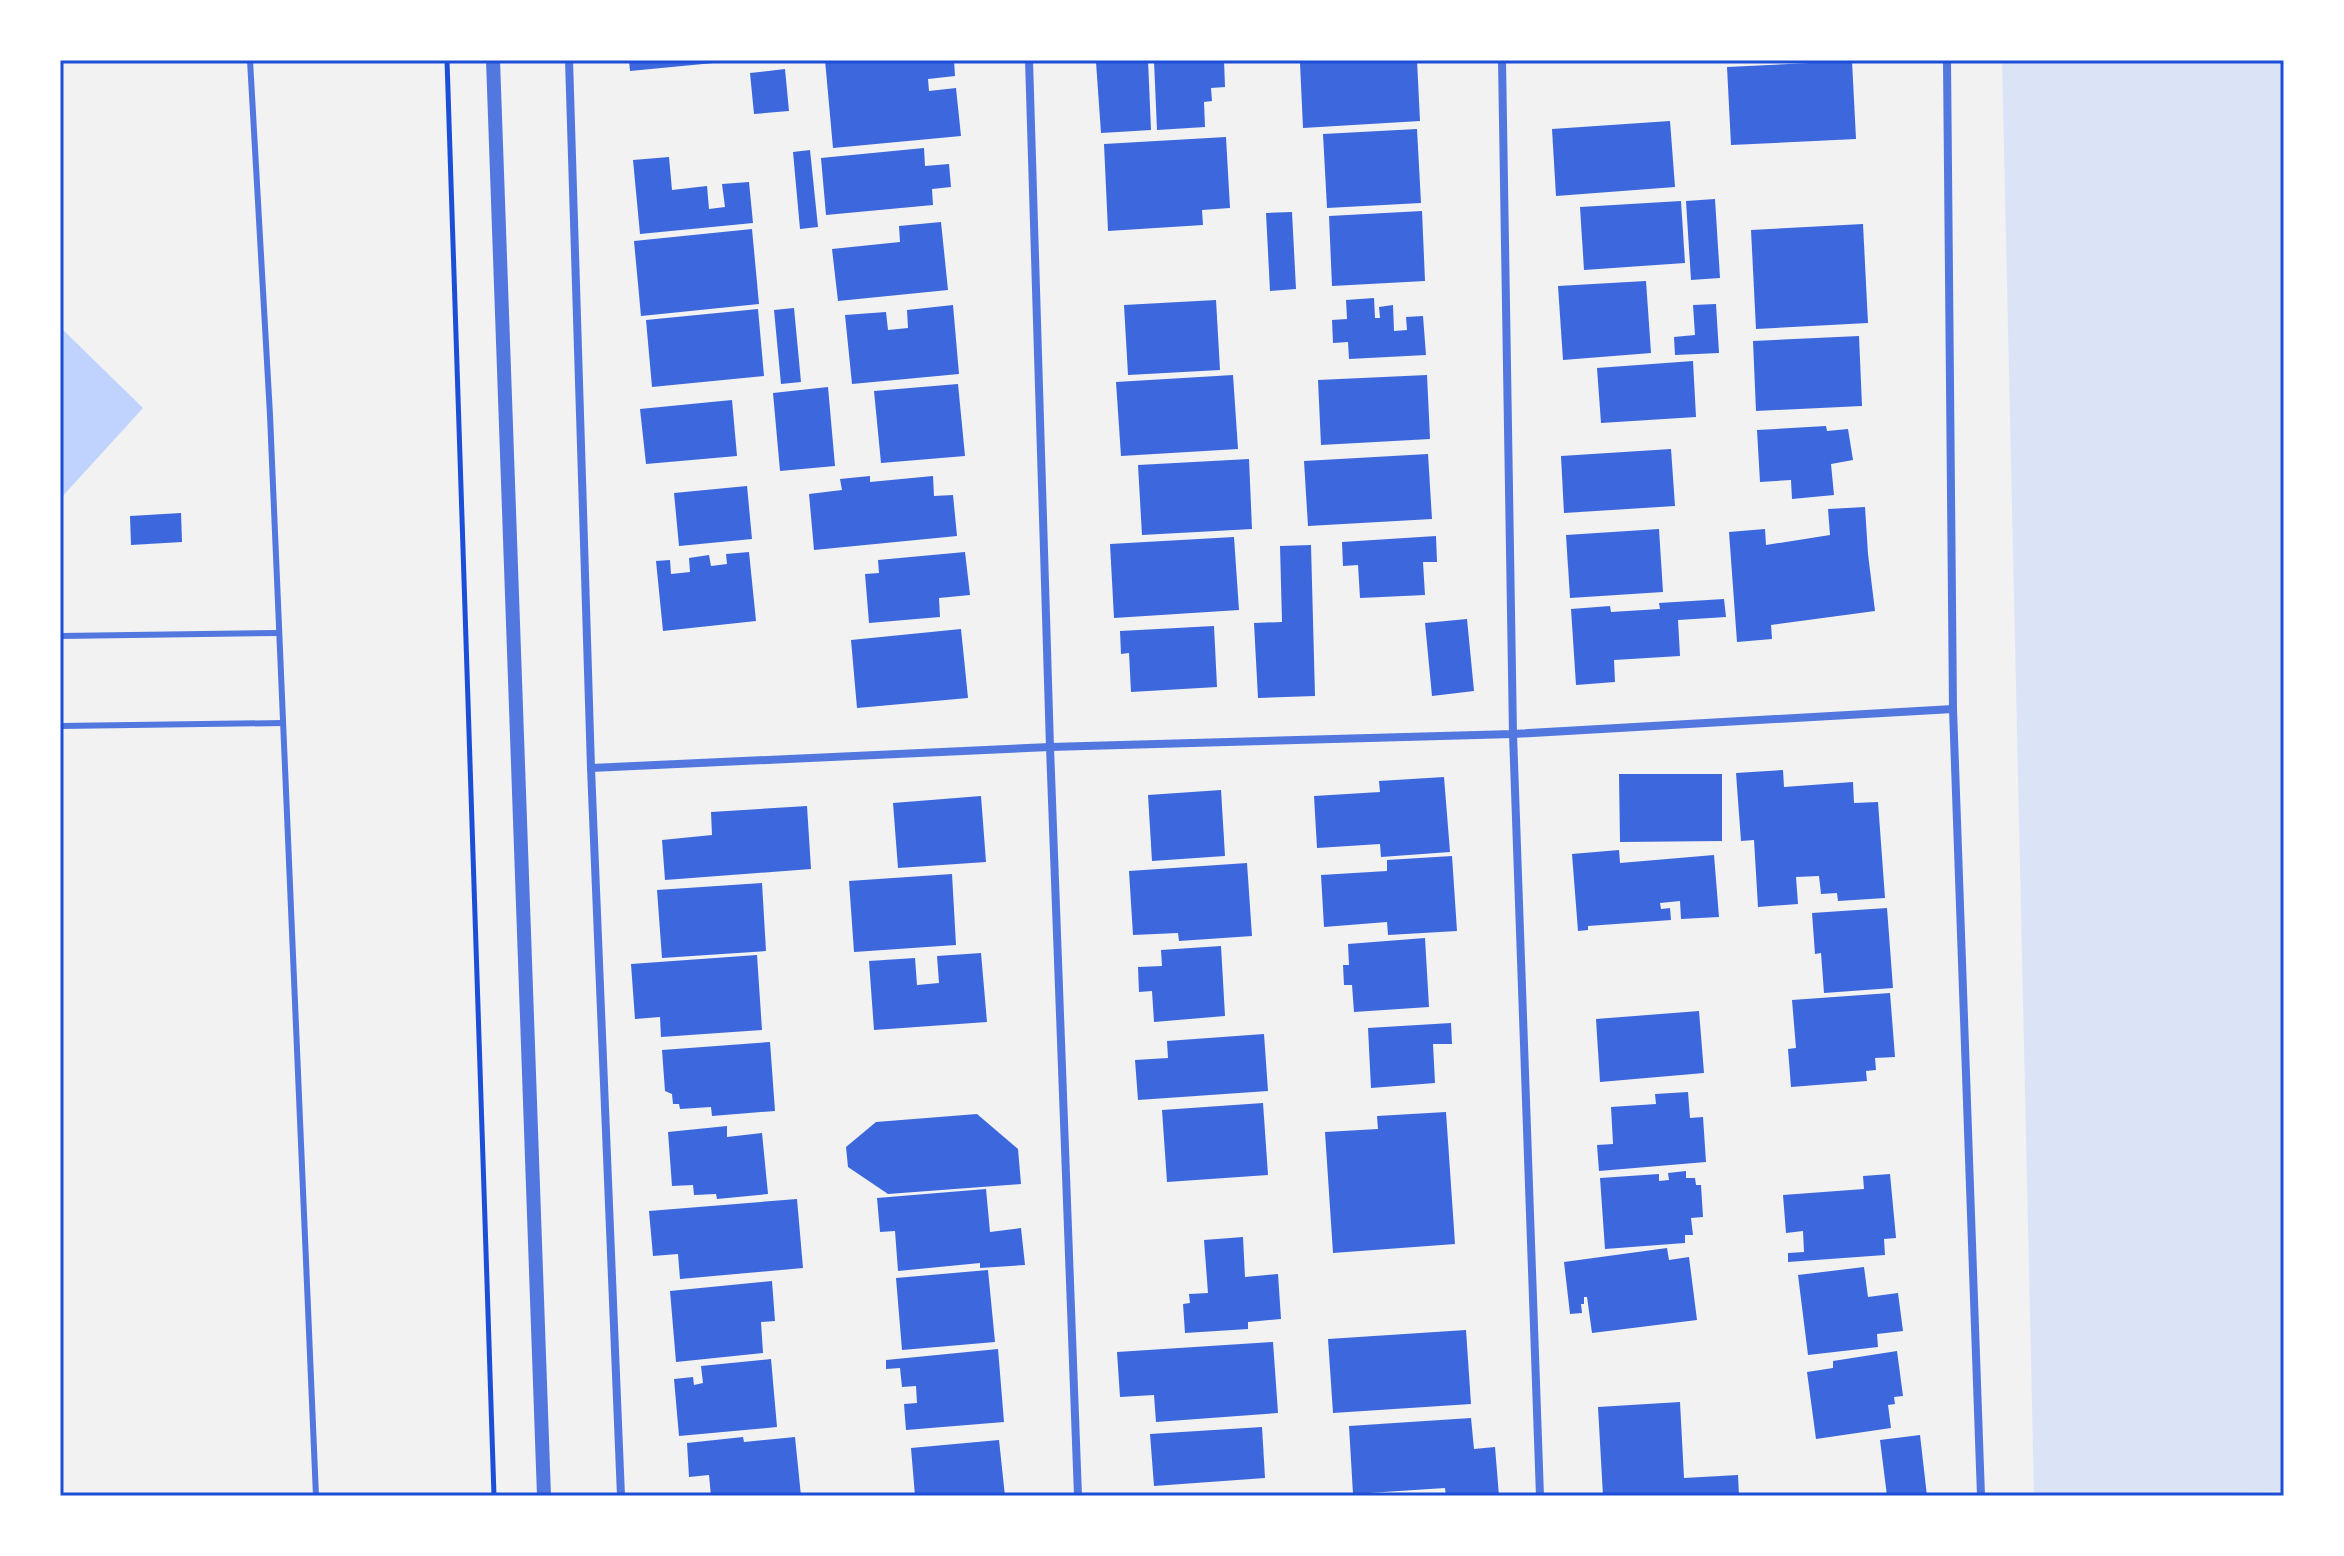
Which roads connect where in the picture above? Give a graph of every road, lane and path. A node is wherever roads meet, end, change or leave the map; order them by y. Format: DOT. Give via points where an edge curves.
graph roads {
  1 [pos="250,60"];
  2 [pos="447,60"];
  3 [pos="493,60"];
  4 [pos="569,60"];
  5 [pos="1029,60"];
  6 [pos="1502,60"];
  7 [pos="1947,60"];
  8 [pos="279,633"];
  9 [pos="60,636"];
  10 [pos="1953,709"];
  11 [pos="283,723"];
  12 [pos="60,726"];
  13 [pos="1513,734"];
  14 [pos="1050,747"];
  15 [pos="591,768"];
  16 [pos="316,1496"];
  17 [pos="494,1496"];
  18 [pos="544,1496"];
  19 [pos="621,1496"];
  20 [pos="1078,1496"];
  21 [pos="1540,1496"];
  22 [pos="1981,1496"];
  1 -- 8 [label="lane"];
  2 -- 17 [label="path"];
  3 -- 18 [label="street"];
  4 -- 15 [label="street"];
  5 -- 14 [label="street"];
  6 -- 13 [label="street"];
  7 -- 10 [label="street"];
  8 -- 9 [label="lane"];
  8 -- 11 [label="lane"];
  10 -- 13 [label="street"];
  10 -- 22 [label="street"];
  11 -- 12 [label="lane"];
  11 -- 16 [label="lane"];
  13 -- 14 [label="street"];
  13 -- 21 [label="street"];
  14 -- 15 [label="street"];
  14 -- 20 [label="street"];
  15 -- 19 [label="street"];
}
